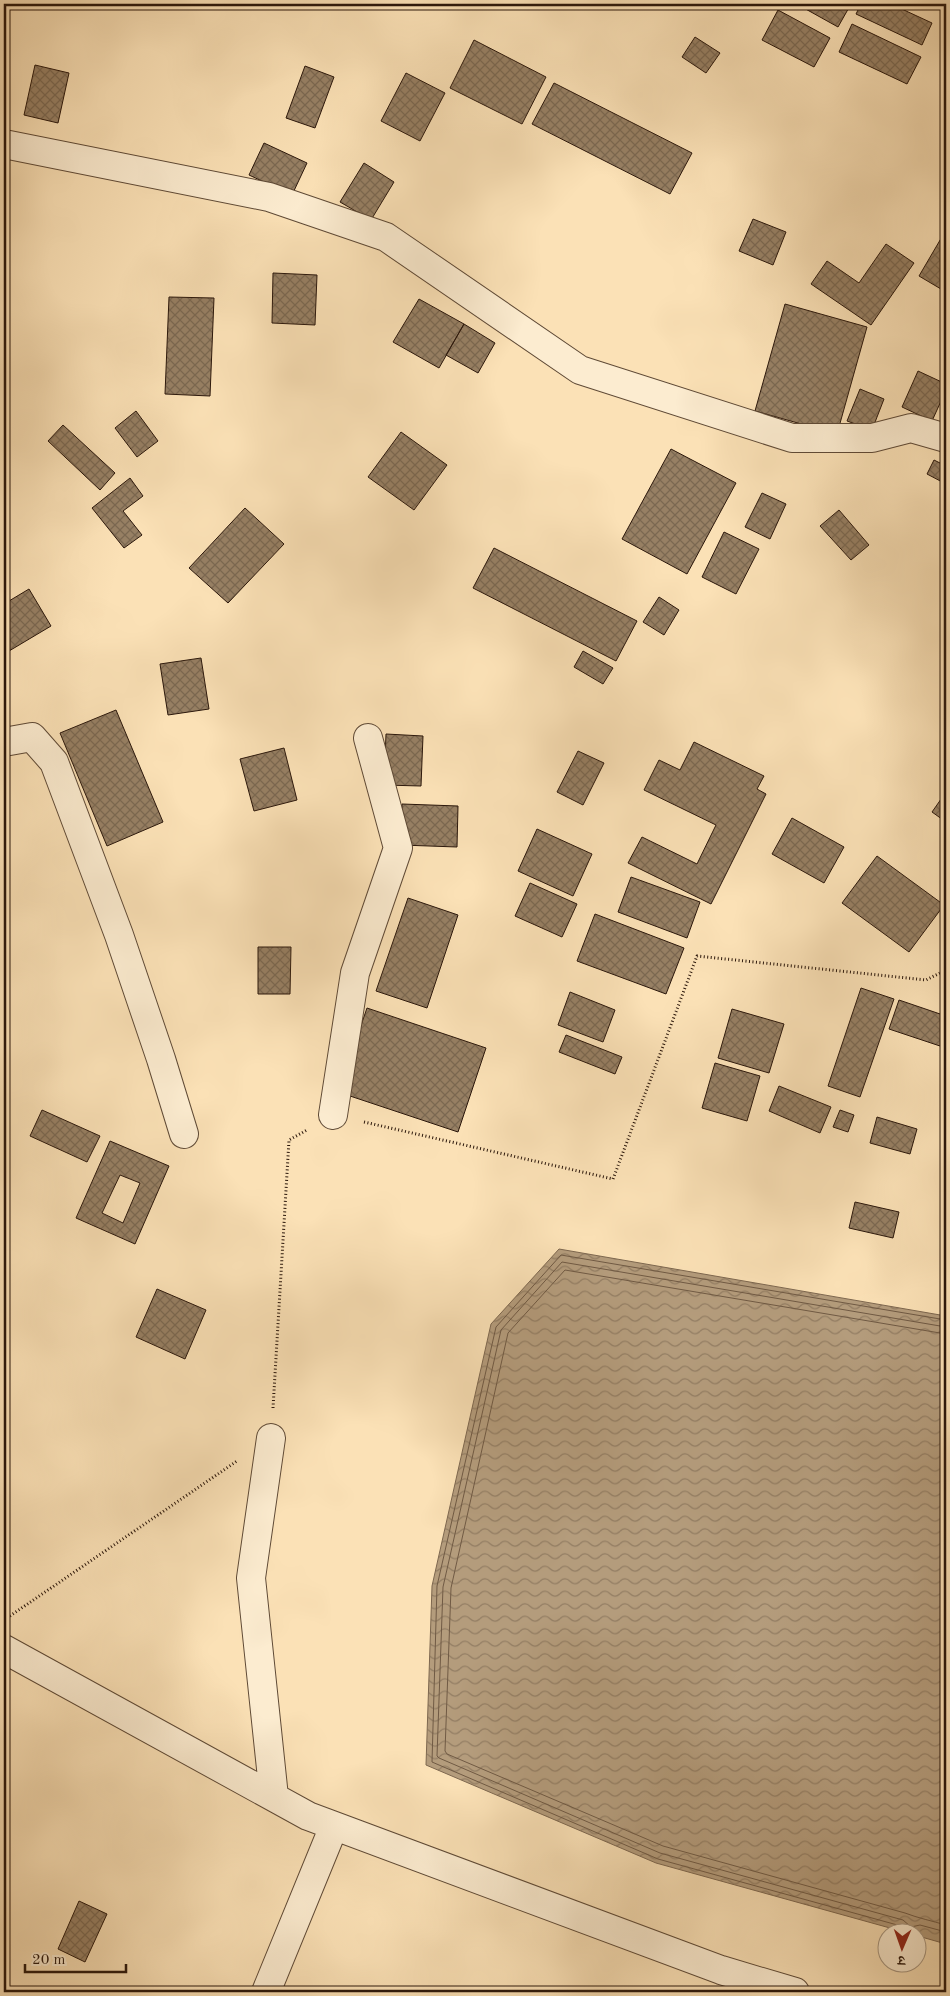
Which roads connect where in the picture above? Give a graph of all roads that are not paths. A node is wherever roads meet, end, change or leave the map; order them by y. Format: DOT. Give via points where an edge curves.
graph roads {
  1 [pos="4,144"];
  2 [pos="946,438"];
  3 [pos="368,738"];
  4 [pos="4,742"];
  5 [pos="334,1115"];
  6 [pos="184,1134"];
  7 [pos="271,1438"];
  8 [pos="4,1649"];
  9 [pos="274,1797"];
  10 [pos="334,1826"];
  11 [pos="266,1992"];
  12 [pos="795,1992"];
  1 -- 2 [label="street" via="269,197 386,237 580,370 792,438 872,438 911,428"];
  3 -- 5 [label="street" via="398,848 355,973"];
  4 -- 6 [label="street" via="32,737 54,762 119,934"];
  7 -- 9 [label="street" via="251,1578"];
  8 -- 9 [label="street"];
  9 -- 10 [label="street"];
  10 -- 11 [label="street"];
  10 -- 12 [label="street" via="721,1970"];
}
